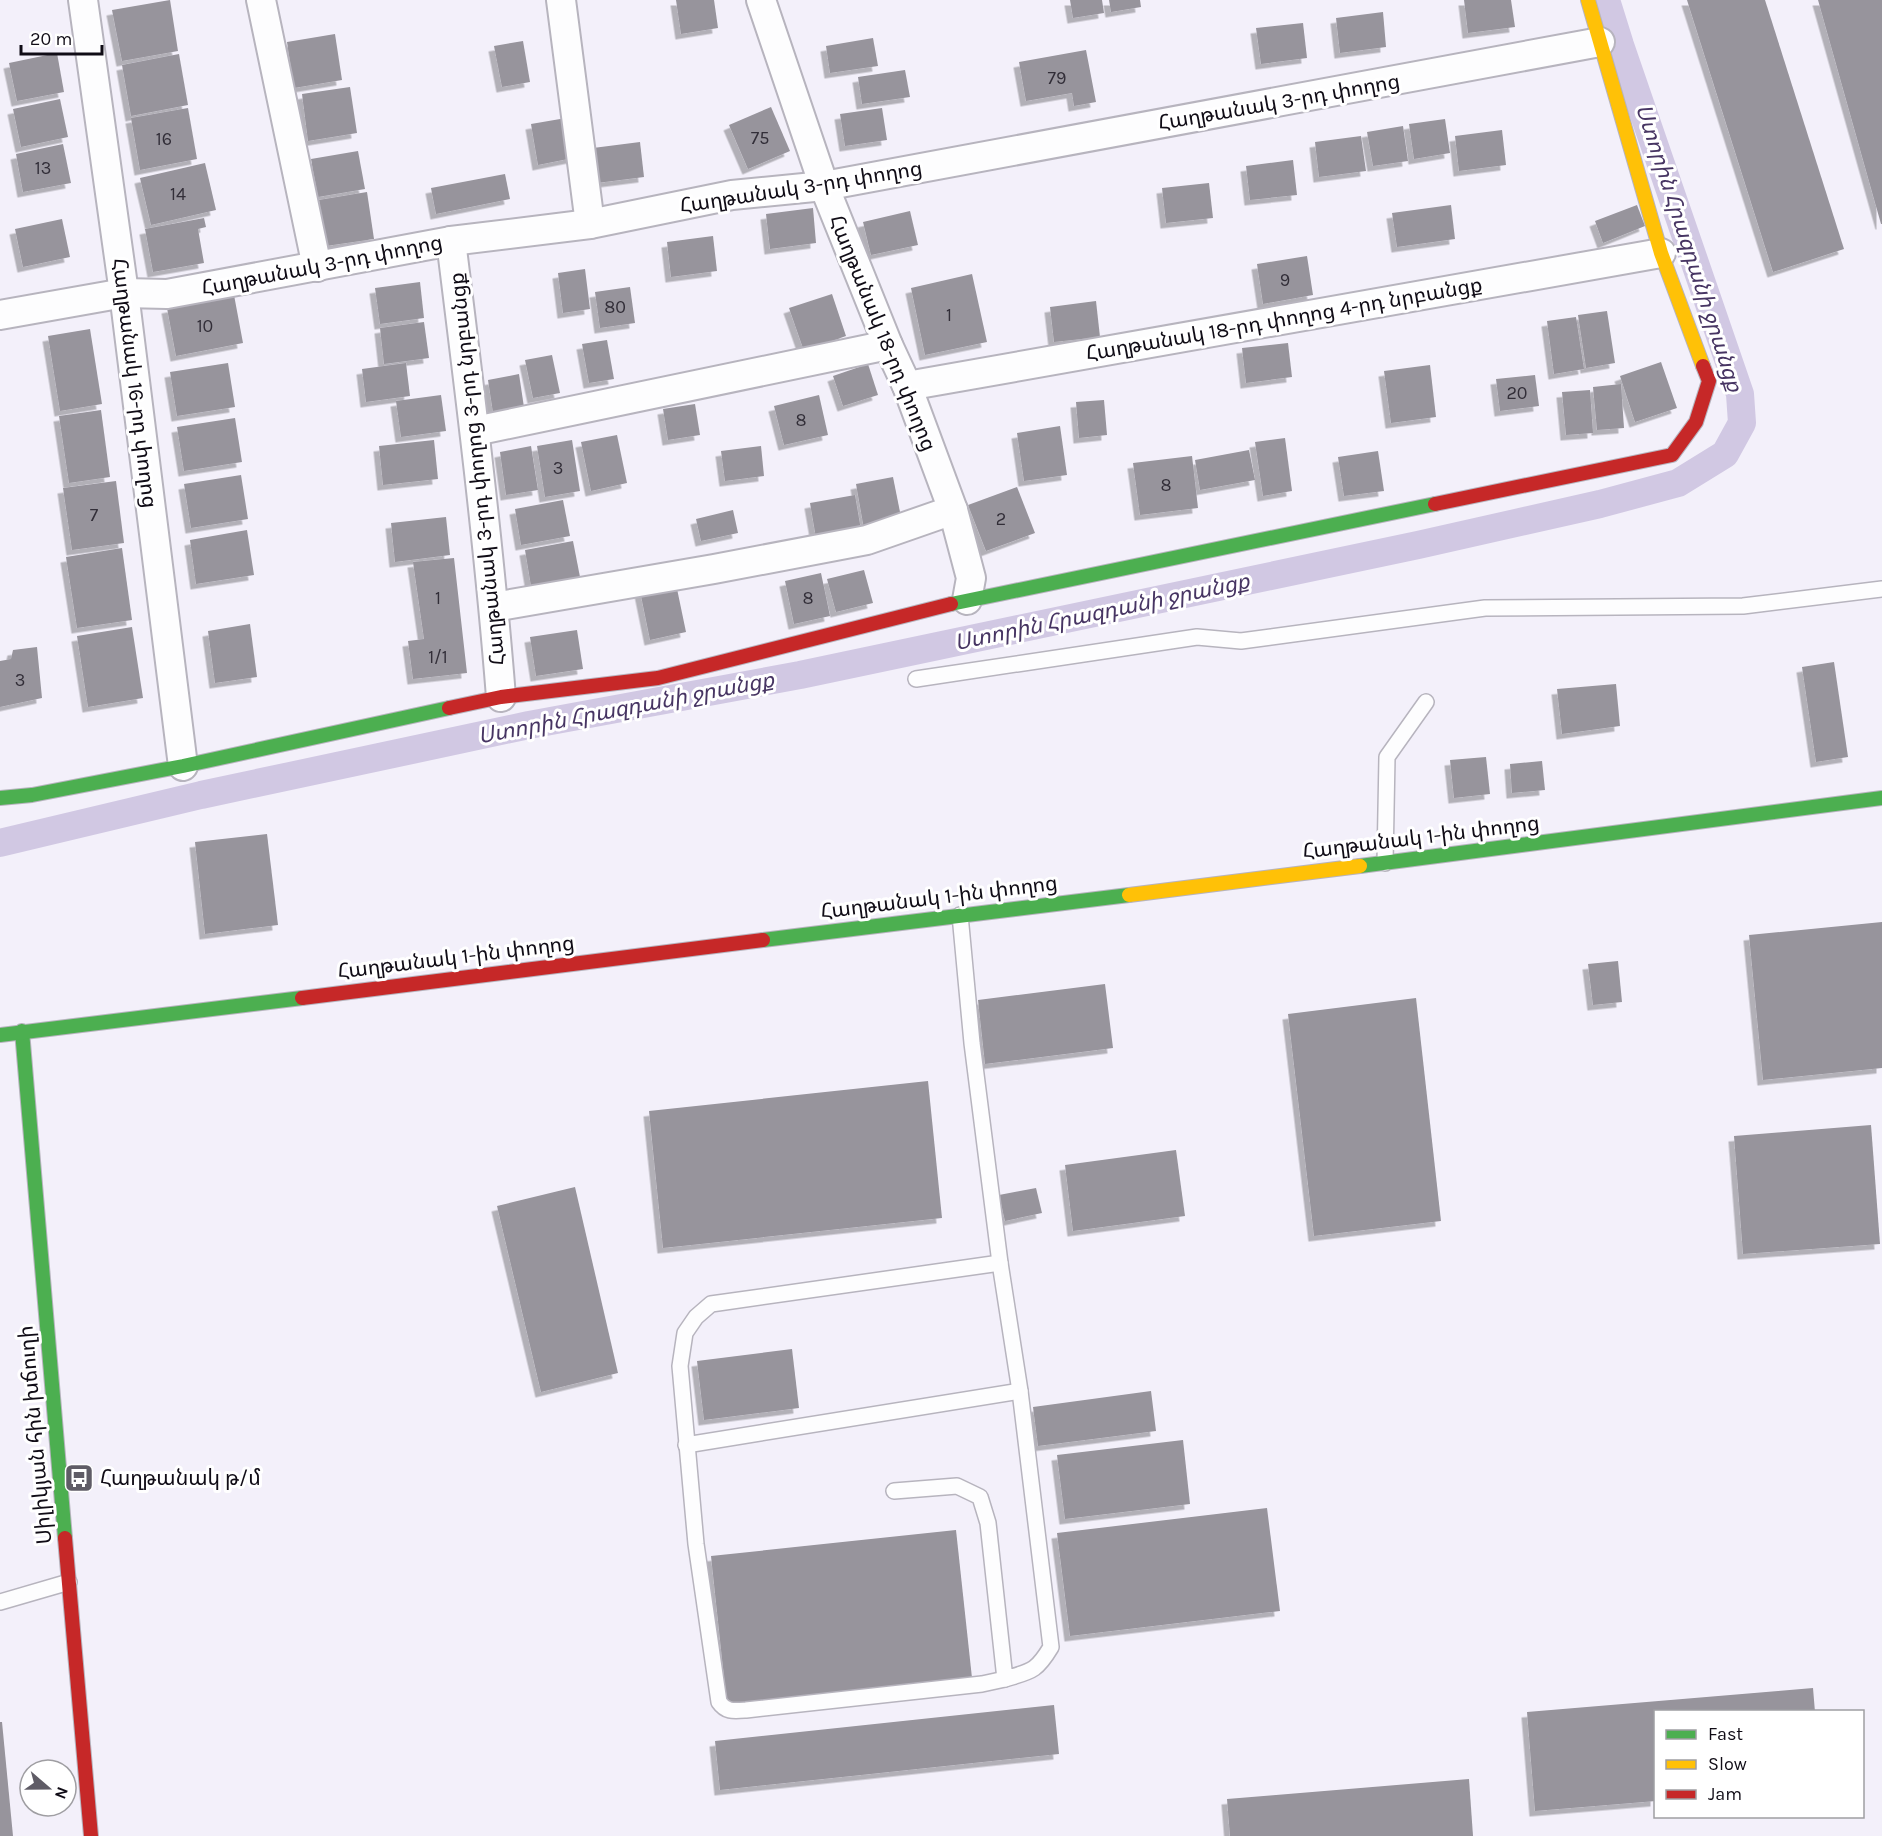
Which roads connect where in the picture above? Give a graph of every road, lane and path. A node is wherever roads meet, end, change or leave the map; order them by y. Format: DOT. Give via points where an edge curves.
graph roads {
  1 [pos="83,0"];
  2 [pos="261,0"];
  3 [pos="561,0"];
  4 [pos="761,0"];
  5 [pos="1588,0"];
  6 [pos="1600,42"];
  7 [pos="824,186"];
  8 [pos="590,224"];
  9 [pos="451,241"];
  10 [pos="1661,253"];
  11 [pos="317,267"];
  12 [pos="124,293"];
  13 [pos="0,315"];
  14 [pos="888,345"];
  15 [pos="907,386"];
  16 [pos="475,431"];
  17 [pos="952,510"];
  18 [pos="1882,589"];
  19 [pos="967,600"];
  20 [pos="494,607"];
  21 [pos="916,679"];
  22 [pos="501,697"];
  23 [pos="1426,702"];
  24 [pos="183,766"];
  25 [pos="0,798"];
  26 [pos="1882,798"];
  27 [pos="1386,863"];
  28 [pos="960,915"];
  29 [pos="22,1031"];
  30 [pos="0,1035"];
  31 [pos="1000,1263"];
  32 [pos="1020,1391"];
  33 [pos="686,1445"];
  34 [pos="894,1491"];
  35 [pos="69,1582"];
  36 [pos="0,1602"];
  37 [pos="1005,1679"];
  38 [pos="91,1836"];
  1 -- 12 [label="street, Հաղթանակ 16-րդ փողոց"];
  2 -- 11 [label="street"];
  3 -- 8 [label="street"];
  4 -- 7 [label="street, Հաղթանակ 18-րդ փողոց"];
  5 -- 6 [label="street"];
  6 -- 7 [label="street, Հաղթանակ 3-րդ փողոց"];
  6 -- 10 [label="street"];
  7 -- 8 [label="street, Հաղթանակ 3-րդ փողոց" via="732,195"];
  7 -- 14 [label="street, Հաղթանակ 18-րդ փողոց"];
  8 -- 9 [label="street, Հաղթանակ 3-րդ փողոց"];
  9 -- 11 [label="street, Հաղթանակ 3-րդ փողոց"];
  9 -- 16 [label="street, Հաղթանակ 3-րդ փողոց 3-րդ նրբանցք"];
  10 -- 15 [label="street, Հաղթանակ 18-րդ փողոց 4-րդ նրբանցք"];
  10 -- 19 [label="street" via="1709,381 1696,422 1672,455"];
  11 -- 12 [label="street, Հաղթանակ 3-րդ փողոց" via="166,294"];
  12 -- 13 [label="street, Հաղթանակ 3-րդ փողոց"];
  12 -- 24 [label="street, Հաղթանակ 16-րդ փողոց"];
  14 -- 15 [label="street, Հաղթանակ 18-րդ փողոց"];
  14 -- 16 [label="street"];
  15 -- 17 [label="street, Հաղթանակ 18-րդ փողոց"];
  16 -- 20 [label="street, Հաղթանակ 3-րդ փողոց 3-րդ նրբանցք"];
  17 -- 19 [label="street, Հաղթանակ 18-րդ փողոց" via="971,578"];
  17 -- 20 [label="street" via="867,540"];
  18 -- 21 [label="lane" via="1743,606 1485,608 1241,641 1197,637"];
  19 -- 22 [label="street" via="658,678"];
  20 -- 22 [label="street, Հաղթանակ 3-րդ փողոց 3-րդ նրբանցք"];
  22 -- 24 [label="street"];
  23 -- 27 [label="lane" via="1387,757"];
  24 -- 25 [label="street"];
  26 -- 27 [label="street, Հաղթանակ 1-ին փողոց"];
  27 -- 28 [label="street, Հաղթանակ 1-ին փողոց"];
  28 -- 29 [label="street, Հաղթանակ 1-ին փողոց"];
  28 -- 31 [label="lane"];
  29 -- 30 [label="street, Հաղթանակ 1-ին փողոց"];
  29 -- 35 [label="street, Սիլիկյան հին խճուղի"];
  31 -- 32 [label="lane"];
  31 -- 33 [label="lane" via="711,1304 685,1333 680,1366"];
  32 -- 33 [label="lane"];
  32 -- 37 [label="lane" via="1051,1647 1033,1671"];
  33 -- 37 [label="lane" via="696,1544 719,1701 724,1708 757,1709"];
  34 -- 37 [label="lane" via="957,1486 980,1497 988,1523"];
  35 -- 36 [label="lane"];
  35 -- 38 [label="street, Սիլիկյան հին խճուղի"];
}
